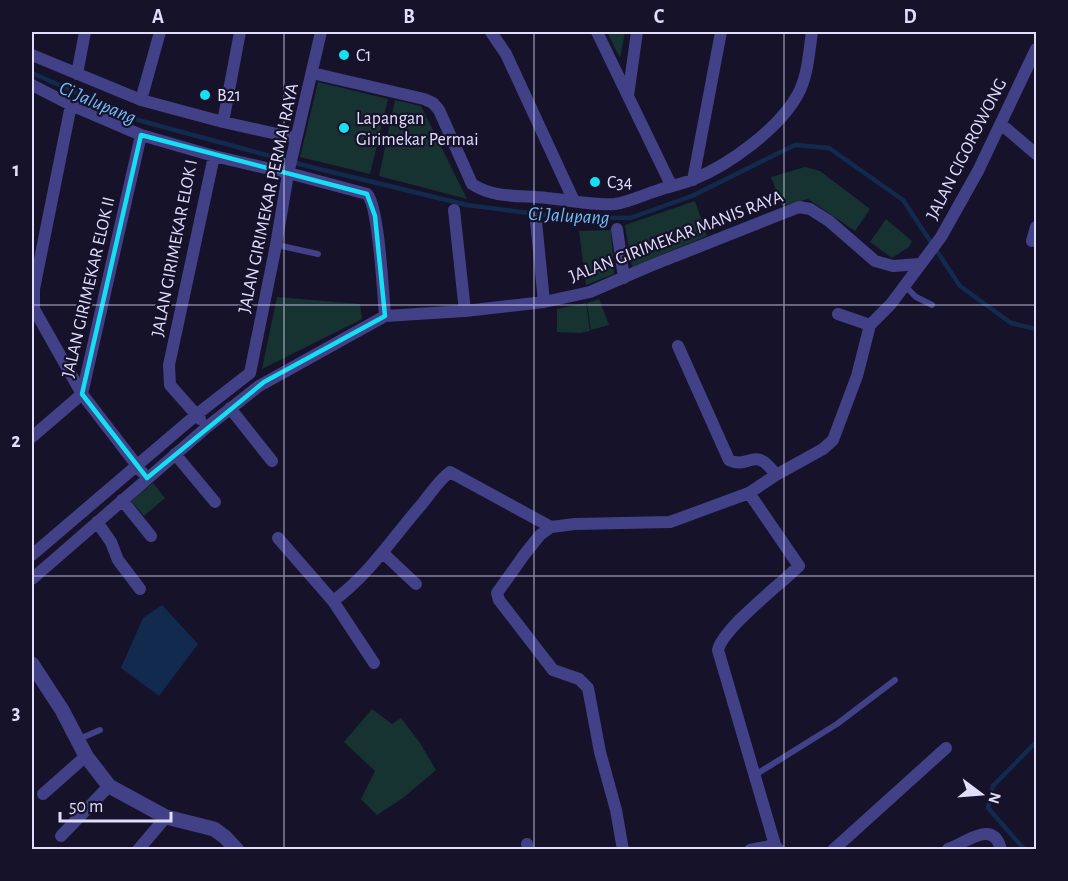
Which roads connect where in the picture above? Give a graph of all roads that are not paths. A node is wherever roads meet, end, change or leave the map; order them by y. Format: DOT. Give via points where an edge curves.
graph roads {
  1 [pos="85,32"];
  2 [pos="160,32"];
  3 [pos="240,32"];
  4 [pos="321,32"];
  5 [pos="491,32"];
  6 [pos="597,32"];
  7 [pos="637,32"];
  8 [pos="722,32"];
  9 [pos="812,32"];
  10 [pos="1036,49"];
  11 [pos="32,55"];
  12 [pos="312,73"];
  13 [pos="77,74"];
  14 [pos="32,85"];
  15 [pos="628,97"];
  16 [pos="141,100"];
  17 [pos="71,105"];
  18 [pos="224,122"];
  19 [pos="1001,124"];
  20 [pos="141,135"];
  21 [pos="295,138"];
  22 [pos="1036,154"];
  23 [pos="214,156"];
  24 [pos="288,171"];
  25 [pos="693,180"];
  26 [pos="670,185"];
  27 [pos="574,201"];
  28 [pos="454,210"];
  29 [pos="536,221"];
  30 [pos="1036,227"];
  31 [pos="617,229"];
  32 [pos="1032,241"];
  33 [pos="276,245"];
  34 [pos="318,254"];
  35 [pos="920,263"];
  36 [pos="624,278"];
  37 [pos="904,285"];
  38 [pos="544,302"];
  39 [pos="932,305"];
  40 [pos="465,310"];
  41 [pos="838,314"];
  42 [pos="385,316"];
  43 [pos="870,325"];
  44 [pos="678,346"];
  45 [pos="250,373"];
  46 [pos="264,382"];
  47 [pos="82,394"];
  48 [pos="230,408"];
  49 [pos="196,415"];
  50 [pos="207,427"];
  51 [pos="32,437"];
  52 [pos="175,454"];
  53 [pos="272,461"];
  54 [pos="137,466"];
  55 [pos="776,475"];
  56 [pos="147,478"];
  57 [pos="749,493"];
  58 [pos="122,500"];
  59 [pos="215,502"];
  60 [pos="97,522"];
  61 [pos="551,527"];
  62 [pos="151,536"];
  63 [pos="278,537"];
  64 [pos="383,553"];
  65 [pos="32,555"];
  66 [pos="32,579"];
  67 [pos="416,584"];
  68 [pos="140,589"];
  69 [pos="333,601"];
  70 [pos="374,663"];
  71 [pos="32,664"];
  72 [pos="895,680"];
  73 [pos="100,730"];
  74 [pos="78,739"];
  75 [pos="946,748"];
  76 [pos="86,756"];
  77 [pos="755,775"];
  78 [pos="109,786"];
  79 [pos="43,794"];
  80 [pos="166,817"];
  81 [pos="61,836"];
  82 [pos="777,847"];
  83 [pos="138,849"];
  84 [pos="237,849"];
  85 [pos="623,849"];
  86 [pos="750,849"];
  87 [pos="833,849"];
  88 [pos="948,849"];
  89 [pos="1001,849"];
  1 -- 13 [label="street"];
  2 -- 16 [label="street"];
  3 -- 18 [label="street"];
  4 -- 12 [label="street, JALAN GIRIMEKAR PERMAI RAYA"];
  5 -- 27 [label="street" via="506,54"];
  6 -- 15 [label="street"];
  7 -- 15 [label="street"];
  8 -- 25 [label="street"];
  9 -- 25 [label="street" via="799,93 783,114 759,139"];
  10 -- 19 [label="street, JALAN CIGOROWONG"];
  11 -- 13 [label="street"];
  12 -- 21 [label="street, JALAN GIRIMEKAR PERMAI RAYA"];
  12 -- 27 [label="street" via="433,103 472,184 482,190 509,197"];
  13 -- 16 [label="street"];
  14 -- 17 [label="street, JALAN GIRIMEKAR ELOK I"];
  15 -- 26 [label="street"];
  16 -- 18 [label="street"];
  17 -- 20 [label="street, JALAN GIRIMEKAR ELOK I"];
  17 -- 47 [label="street" via="33,300 34,309"];
  18 -- 21 [label="street"];
  19 -- 22 [label="street"];
  19 -- 35 [label="street, JALAN CIGOROWONG" via="941,237"];
  20 -- 23 [label="street, JALAN GIRIMEKAR ELOK I"];
  20 -- 47 [label="street, JALAN GIRIMEKAR ELOK II"];
  21 -- 24 [label="street, JALAN GIRIMEKAR PERMAI RAYA"];
  23 -- 24 [label="street"];
  23 -- 49 [label="street, JALAN GIRIMEKAR ELOK I" via="169,365 170,385"];
  24 -- 33 [label="street, JALAN GIRIMEKAR PERMAI RAYA"];
  24 -- 42 [label="street" via="371,198"];
  25 -- 26 [label="street"];
  26 -- 27 [label="street" via="618,204"];
  28 -- 40 [label="street"];
  29 -- 38 [label="street"];
  30 -- 32 [label="street"];
  31 -- 36 [label="street"];
  33 -- 34 [label="lane"];
  33 -- 45 [label="street, JALAN GIRIMEKAR PERMAI RAYA"];
  35 -- 36 [label="street, JALAN GIRIMEKAR MANIS RAYA" via="893,266 875,261 829,221 799,207"];
  35 -- 37 [label="street, JALAN CIGOROWONG"];
  36 -- 38 [label="street, JALAN GIRIMEKAR MANIS RAYA" via="590,292"];
  37 -- 39 [label="lane"];
  37 -- 43 [label="street, JALAN CIGOROWONG"];
  38 -- 40 [label="street, JALAN GIRIMEKAR MANIS RAYA"];
  40 -- 42 [label="street, JALAN GIRIMEKAR MANIS RAYA"];
  41 -- 43 [label="street"];
  42 -- 46 [label="street, JALAN GIRIMEKAR MANIS RAYA"];
  43 -- 55 [label="street, JALAN CIGOROWONG" via="857,376 832,440"];
  44 -- 55 [label="street" via="729,460 763,460"];
  45 -- 46 [label="street"];
  45 -- 49 [label="street"];
  46 -- 48 [label="street"];
  47 -- 51 [label="street"];
  47 -- 54 [label="street, JALAN GIRIMEKAR ELOK II"];
  48 -- 50 [label="street"];
  48 -- 53 [label="street"];
  49 -- 50 [label="street"];
  49 -- 54 [label="street"];
  50 -- 52 [label="street"];
  52 -- 56 [label="street"];
  52 -- 59 [label="street"];
  54 -- 56 [label="street"];
  54 -- 65 [label="street"];
  55 -- 57 [label="street, JALAN CIGOROWONG"];
  56 -- 58 [label="street"];
  57 -- 61 [label="street, JALAN CIGOROWONG" via="670,522"];
  57 -- 77 [label="street" via="799,566 754,606 718,651"];
  58 -- 60 [label="street"];
  58 -- 62 [label="street"];
  60 -- 66 [label="street"];
  60 -- 68 [label="street"];
  61 -- 64 [label="street" via="450,472"];
  61 -- 85 [label="street" via="507,576 497,597 553,670 579,679 588,688"];
  63 -- 69 [label="street"];
  64 -- 67 [label="street"];
  64 -- 69 [label="street" via="350,589"];
  69 -- 70 [label="street"];
  71 -- 74 [label="street"];
  72 -- 77 [label="lane" via="837,724"];
  73 -- 74 [label="lane"];
  74 -- 76 [label="street"];
  75 -- 87 [label="street"];
  76 -- 78 [label="street"];
  76 -- 79 [label="street"];
  77 -- 82 [label="street"];
  78 -- 80 [label="street"];
  78 -- 81 [label="street"];
  80 -- 83 [label="street"];
  80 -- 84 [label="street" via="214,829"];
  82 -- 86 [label="street"];
  88 -- 89 [label="street" via="983,833 993,835"];
}
